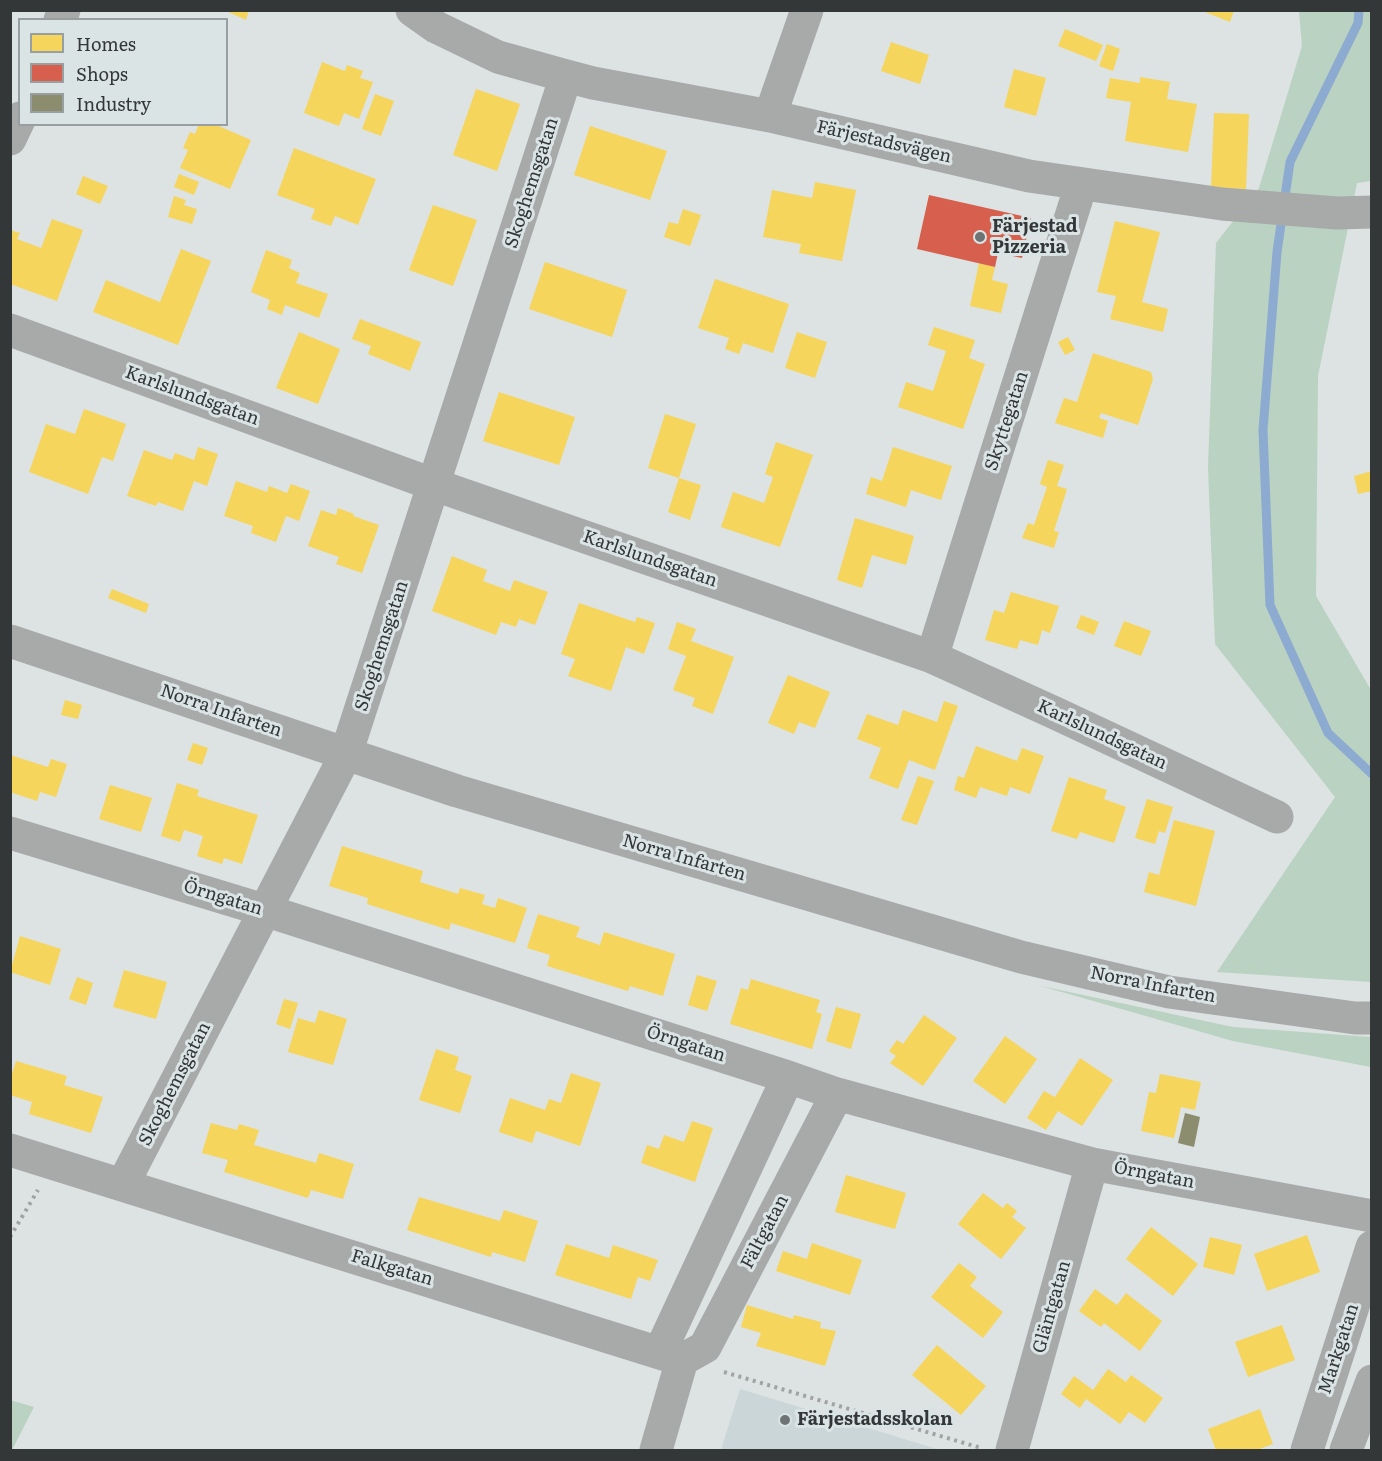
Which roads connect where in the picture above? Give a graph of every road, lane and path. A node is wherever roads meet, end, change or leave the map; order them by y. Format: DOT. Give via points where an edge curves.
graph roads {
  1 [pos="412,10"];
  2 [pos="807,10"];
  3 [pos="566,76"];
  4 [pos="770,116"];
  5 [pos="18,122"];
  6 [pos="10,139"];
  7 [pos="1082,185"];
  8 [pos="1371,212"];
  9 [pos="10,330"];
  10 [pos="435,485"];
  11 [pos="10,640"];
  12 [pos="932,657"];
  13 [pos="346,754"];
  14 [pos="1277,817"];
  15 [pos="10,833"];
  16 [pos="264,910"];
  17 [pos="1371,1018"];
  18 [pos="788,1077"];
  19 [pos="837,1094"];
  20 [pos="10,1150"];
  21 [pos="53,1164"];
  22 [pos="1092,1164"];
  23 [pos="123,1184"];
  24 [pos="1371,1216"];
  25 [pos="10,1237"];
  26 [pos="1371,1247"];
  27 [pos="671,1356"];
  28 [pos="1371,1381"];
  29 [pos="656,1450"];
  30 [pos="990,1450"];
  31 [pos="1012,1450"];
  32 [pos="1307,1450"];
  33 [pos="1346,1450"];
  1 -- 3 [label="street, Färjestadsvägen" via="436,27 498,57"];
  2 -- 4 [label="street"];
  3 -- 4 [label="street, Färjestadsvägen"];
  3 -- 10 [label="street, Skoghemsgatan"];
  4 -- 7 [label="street, Färjestadsvägen"];
  5 -- 6 [label="street"];
  7 -- 8 [label="street, Färjestadsvägen" via="1222,204"];
  7 -- 12 [label="street, Skyttegatan"];
  9 -- 10 [label="street, Karlslundsgatan"];
  10 -- 12 [label="street, Karlslundsgatan"];
  10 -- 13 [label="street, Skoghemsgatan"];
  11 -- 13 [label="street, Norra Infarten"];
  12 -- 14 [label="street, Karlslundsgatan"];
  13 -- 16 [label="street, Skoghemsgatan"];
  13 -- 17 [label="street, Norra Infarten" via="1021,957 1169,992"];
  15 -- 16 [label="street, Örngatan"];
  16 -- 18 [label="street, Örngatan"];
  16 -- 23 [label="street, Skoghemsgatan"];
  18 -- 19 [label="street, Örngatan"];
  18 -- 27 [label="street"];
  19 -- 22 [label="street, Örngatan"];
  19 -- 27 [label="street, Fältgatan" via="705,1347"];
  20 -- 21 [label="street, Falkgatan"];
  21 -- 23 [label="street, Falkgatan"];
  21 -- 25 [label="path"];
  22 -- 24 [label="street, Örngatan"];
  22 -- 31 [label="street, Gläntgatan"];
  23 -- 27 [label="street, Falkgatan"];
  26 -- 32 [label="street, Markgatan"];
  27 -- 29 [label="street"];
  27 -- 30 [label="path"];
  28 -- 33 [label="street"];
}
